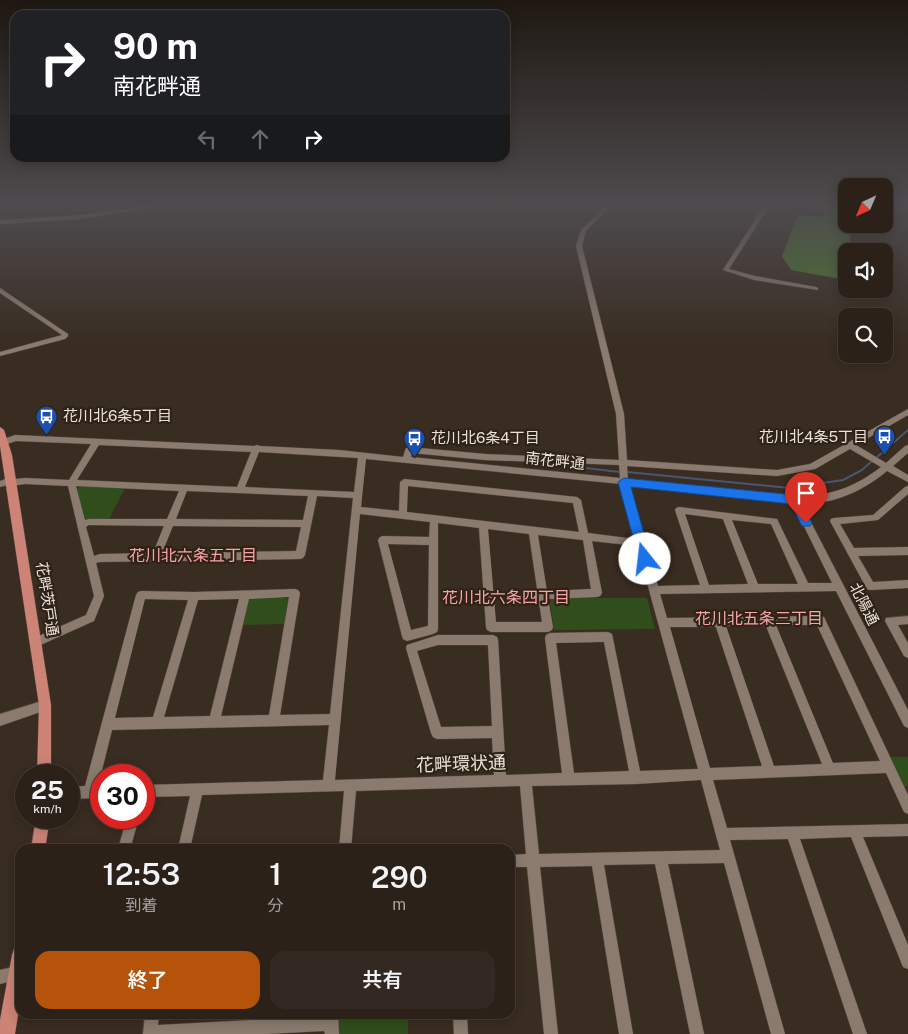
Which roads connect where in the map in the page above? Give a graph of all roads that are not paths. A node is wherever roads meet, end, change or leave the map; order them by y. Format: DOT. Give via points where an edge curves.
graph roads {
  1 [pos="579,251"];
  2 [pos="738,251"];
  3 [pos="816,289"];
  4 [pos="0,290"];
  5 [pos="0,354"];
  6 [pos="908,412"];
  7 [pos="0,430"];
  8 [pos="97,441"];
  9 [pos="4,442"];
  10 [pos="851,446"];
  11 [pos="257,448"];
  12 [pos="908,448"];
  13 [pos="362,455"];
  14 [pos="406,460"];
  15 [pos="883,465"];
  16 [pos="624,473"];
  17 [pos="908,480"];
  18 [pos="7,483"];
  19 [pos="71,483"];
  20 [pos="184,488"];
  21 [pos="908,489"];
  22 [pos="240,490"];
  23 [pos="312,494"];
  24 [pos="358,495"];
  25 [pos="795,500"];
  26 [pos="356,510"];
  27 [pos="403,515"];
  28 [pos="726,515"];
  29 [pos="434,519"];
  30 [pos="171,522"];
  31 [pos="306,524"];
  32 [pos="81,525"];
  33 [pos="483,525"];
  34 [pos="534,531"];
  35 [pos="586,537"];
  36 [pos="434,541"];
  37 [pos="641,543"];
  38 [pos="908,551"];
  39 [pos="851,552"];
  40 [pos="156,557"];
  41 [pos="90,561"];
  42 [pos="908,584"];
  43 [pos="838,587"];
  44 [pos="805,588"];
  45 [pos="706,589"];
  46 [pos="755,589"];
  47 [pos="654,590"];
  48 [pos="245,594"];
  49 [pos="544,595"];
  50 [pos="194,596"];
  51 [pos="908,620"];
  52 [pos="769,621"];
  53 [pos="718,622"];
  54 [pos="663,623"];
  55 [pos="36,642"];
  56 [pos="908,653"];
  57 [pos="45,705"];
  58 [pos="335,719"];
  59 [pos="0,720"];
  60 [pos="274,720"];
  61 [pos="214,721"];
  62 [pos="157,722"];
  63 [pos="908,722"];
  64 [pos="109,724"];
  65 [pos="497,732"];
  66 [pos="44,764"];
  67 [pos="101,764"];
  68 [pos="889,767"];
  69 [pos="830,769"];
  70 [pos="770,771"];
  71 [pos="705,773"];
  72 [pos="636,778"];
  73 [pos="525,780"];
  74 [pos="569,780"];
  75 [pos="500,781"];
  76 [pos="350,785"];
  77 [pos="328,786"];
  78 [pos="197,789"];
  79 [pos="155,791"];
  80 [pos="908,808"];
  81 [pos="41,829"];
  82 [pos="130,829"];
  83 [pos="908,830"];
  84 [pos="855,832"];
  85 [pos="792,833"];
  86 [pos="722,834"];
  87 [pos="39,844"];
  88 [pos="125,844"];
  89 [pos="185,844"];
  90 [pos="345,844"];
  91 [pos="729,856"];
  92 [pos="597,858"];
  93 [pos="660,858"];
  94 [pos="533,860"];
  95 [pos="515,861"];
  96 [pos="908,962"];
  97 [pos="15,973"];
  98 [pos="0,977"];
  99 [pos="15,984"];
  100 [pos="151,1019"];
  101 [pos="460,1019"];
  102 [pos="332,1024"];
  103 [pos="150,1033"];
  104 [pos="6,1034"];
  105 [pos="460,1034"];
  106 [pos="551,1034"];
  107 [pos="626,1034"];
  108 [pos="697,1034"];
  109 [pos="778,1034"];
  110 [pos="860,1034"];
  1 -- 16 [label="street" via="615,390"];
  2 -- 3 [label="street" via="726,270"];
  4 -- 5 [label="street" via="66,335"];
  6 -- 10 [label="street"];
  7 -- 9 [label="main road, 花畔茨戸通"];
  8 -- 9 [label="street, 南花畔通" via="15,438"];
  8 -- 11 [label="street, 南花畔通"];
  8 -- 19 [label="street"];
  9 -- 18 [label="main road, 花畔茨戸通"];
  10 -- 15 [label="street"];
  10 -- 16 [label="street" via="812,467 777,473"];
  11 -- 13 [label="street, 南花畔通"];
  11 -- 22 [label="street"];
  12 -- 15 [label="street, 南花畔通"];
  13 -- 14 [label="street, 南花畔通"];
  13 -- 24 [label="street"];
  14 -- 16 [label="street, 南花畔通"];
  14 -- 16 [label="street" via="409,450"];
  15 -- 17 [label="street"];
  15 -- 25 [label="street, 南花畔通" via="873,480 854,490 822,499"];
  16 -- 25 [label="street, 南花畔通"];
  16 -- 37 [label="street"];
  18 -- 19 [label="street"];
  18 -- 55 [label="main road, 花畔茨戸通"];
  19 -- 20 [label="street"];
  19 -- 32 [label="street"];
  20 -- 22 [label="street"];
  20 -- 30 [label="street"];
  21 -- 39 [label="street" via="875,518 834,521"];
  22 -- 23 [label="street"];
  23 -- 24 [label="street"];
  23 -- 31 [label="street"];
  24 -- 26 [label="street"];
  25 -- 43 [label="street, 北陽通"];
  26 -- 27 [label="street"];
  26 -- 58 [label="street"];
  27 -- 29 [label="street"];
  27 -- 35 [label="street" via="404,482 577,500"];
  28 -- 44 [label="street" via="774,521"];
  28 -- 45 [label="street" via="679,510"];
  28 -- 46 [label="street"];
  29 -- 33 [label="street"];
  29 -- 36 [label="street"];
  30 -- 31 [label="street"];
  30 -- 32 [label="street" via="89,522"];
  30 -- 40 [label="street"];
  31 -- 40 [label="street" via="300,555"];
  32 -- 41 [label="street"];
  33 -- 34 [label="street"];
  33 -- 49 [label="street" via="491,627 548,627"];
  34 -- 35 [label="street"];
  34 -- 49 [label="street"];
  35 -- 37 [label="street"];
  35 -- 49 [label="street" via="597,593"];
  36 -- 36 [label="street" via="433,629 407,636 383,540"];
  37 -- 47 [label="street"];
  38 -- 39 [label="street"];
  39 -- 42 [label="street" via="870,586"];
  40 -- 41 [label="street"];
  41 -- 55 [label="street" via="99,596 90,618"];
  43 -- 44 [label="street"];
  43 -- 63 [label="street, 北陽通"];
  44 -- 46 [label="street"];
  45 -- 46 [label="street"];
  45 -- 47 [label="street"];
  47 -- 54 [label="street"];
  48 -- 50 [label="street"];
  48 -- 60 [label="street" via="295,593"];
  48 -- 61 [label="street"];
  50 -- 62 [label="street"];
  50 -- 64 [label="street" via="141,595"];
  51 -- 56 [label="street" via="890,621"];
  52 -- 53 [label="street"];
  52 -- 68 [label="street" via="820,620"];
  52 -- 69 [label="street"];
  53 -- 54 [label="street"];
  53 -- 70 [label="street"];
  54 -- 71 [label="street"];
  55 -- 57 [label="main road, 花畔茨戸通"];
  57 -- 59 [label="street"];
  57 -- 66 [label="main road, 花畔茨戸通"];
  58 -- 60 [label="street"];
  58 -- 77 [label="street"];
  60 -- 61 [label="street"];
  61 -- 62 [label="street"];
  62 -- 64 [label="street"];
  64 -- 67 [label="street"];
  65 -- 65 [label="street" via="493,640 438,640 411,648 437,733"];
  65 -- 75 [label="street"];
  68 -- 69 [label="street"];
  68 -- 80 [label="street"];
  69 -- 70 [label="street"];
  70 -- 71 [label="street"];
  71 -- 72 [label="street"];
  71 -- 86 [label="street"];
  72 -- 74 [label="street"];
  72 -- 74 [label="street" via="608,637 550,638"];
  73 -- 74 [label="street"];
  73 -- 75 [label="street, 花畔環状通"];
  73 -- 94 [label="street, 花畔環状通"];
  75 -- 76 [label="street, 花畔環状通"];
  76 -- 77 [label="street, 花畔環状通"];
  76 -- 90 [label="street"];
  77 -- 78 [label="street, 花畔環状通"];
  78 -- 79 [label="street, 花畔環状通"];
  78 -- 89 [label="street"];
  81 -- 87 [label="main road"];
  82 -- 88 [label="street"];
  83 -- 84 [label="street"];
  84 -- 85 [label="street"];
  84 -- 96 [label="street"];
  85 -- 86 [label="street"];
  85 -- 110 [label="street"];
  86 -- 91 [label="street"];
  91 -- 93 [label="street"];
  91 -- 109 [label="street"];
  92 -- 93 [label="street"];
  92 -- 94 [label="street"];
  92 -- 107 [label="street"];
  93 -- 108 [label="street"];
  94 -- 95 [label="street"];
  94 -- 106 [label="street, 花畔環状通"];
  97 -- 98 [label="street"];
  99 -- 104 [label="main road"];
  100 -- 103 [label="street"];
  101 -- 105 [label="street"];
  102 -- 103 [label="street"];
}
